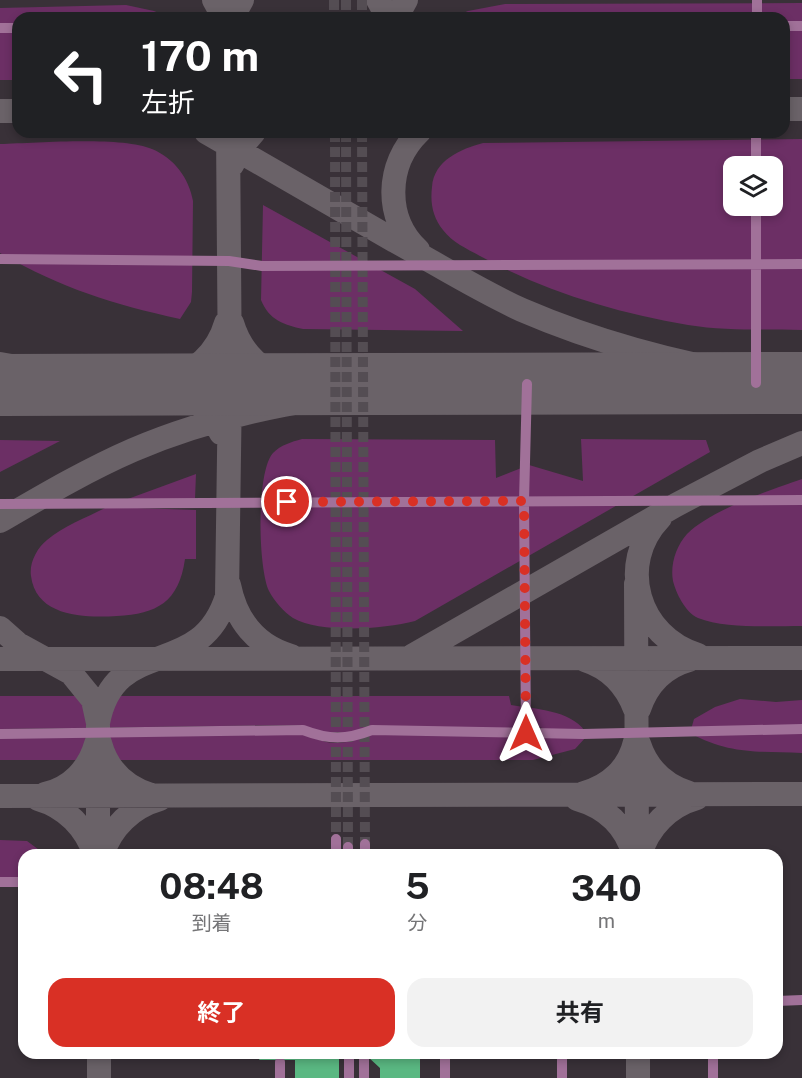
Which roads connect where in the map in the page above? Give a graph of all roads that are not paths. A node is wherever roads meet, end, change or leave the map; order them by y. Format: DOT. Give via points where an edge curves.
graph roads {
  1 [pos="756,138"];
  2 [pos="756,156"];
  3 [pos="756,216"];
  4 [pos="0,259"];
  5 [pos="756,264"];
  6 [pos="802,264"];
  7 [pos="756,383"];
  8 [pos="527,384"];
  9 [pos="802,500"];
  10 [pos="524,501"];
  11 [pos="0,504"];
  12 [pos="802,729"];
  13 [pos="526,733"];
  14 [pos="0,734"];
  15 [pos="336,839"];
  16 [pos="336,849"];
  17 [pos="0,882"];
  18 [pos="18,882"];
  19 [pos="802,1000"];
  20 [pos="783,1001"];
  21 [pos="349,1059"];
  22 [pos="364,1059"];
  23 [pos="445,1059"];
  24 [pos="562,1059"];
  25 [pos="713,1059"];
  26 [pos="280,1062"];
  27 [pos="280,1078"];
  28 [pos="349,1078"];
  29 [pos="364,1078"];
  30 [pos="445,1078"];
  31 [pos="562,1078"];
  32 [pos="713,1078"];
  1 -- 2 [label="street"];
  3 -- 5 [label="street"];
  4 -- 5 [label="street" via="229,261 262,266"];
  5 -- 6 [label="street"];
  5 -- 7 [label="street"];
  8 -- 10 [label="street"];
  9 -- 10 [label="street"];
  10 -- 11 [label="street"];
  10 -- 13 [label="street"];
  12 -- 13 [label="street"];
  13 -- 14 [label="street" via="372,730 350,738 331,739 303,730"];
  15 -- 16 [label="street"];
  17 -- 18 [label="street"];
  19 -- 20 [label="street"];
  21 -- 28 [label="street"];
  22 -- 29 [label="street"];
  23 -- 30 [label="street"];
  24 -- 31 [label="street"];
  25 -- 32 [label="street"];
  26 -- 27 [label="street"];
}
